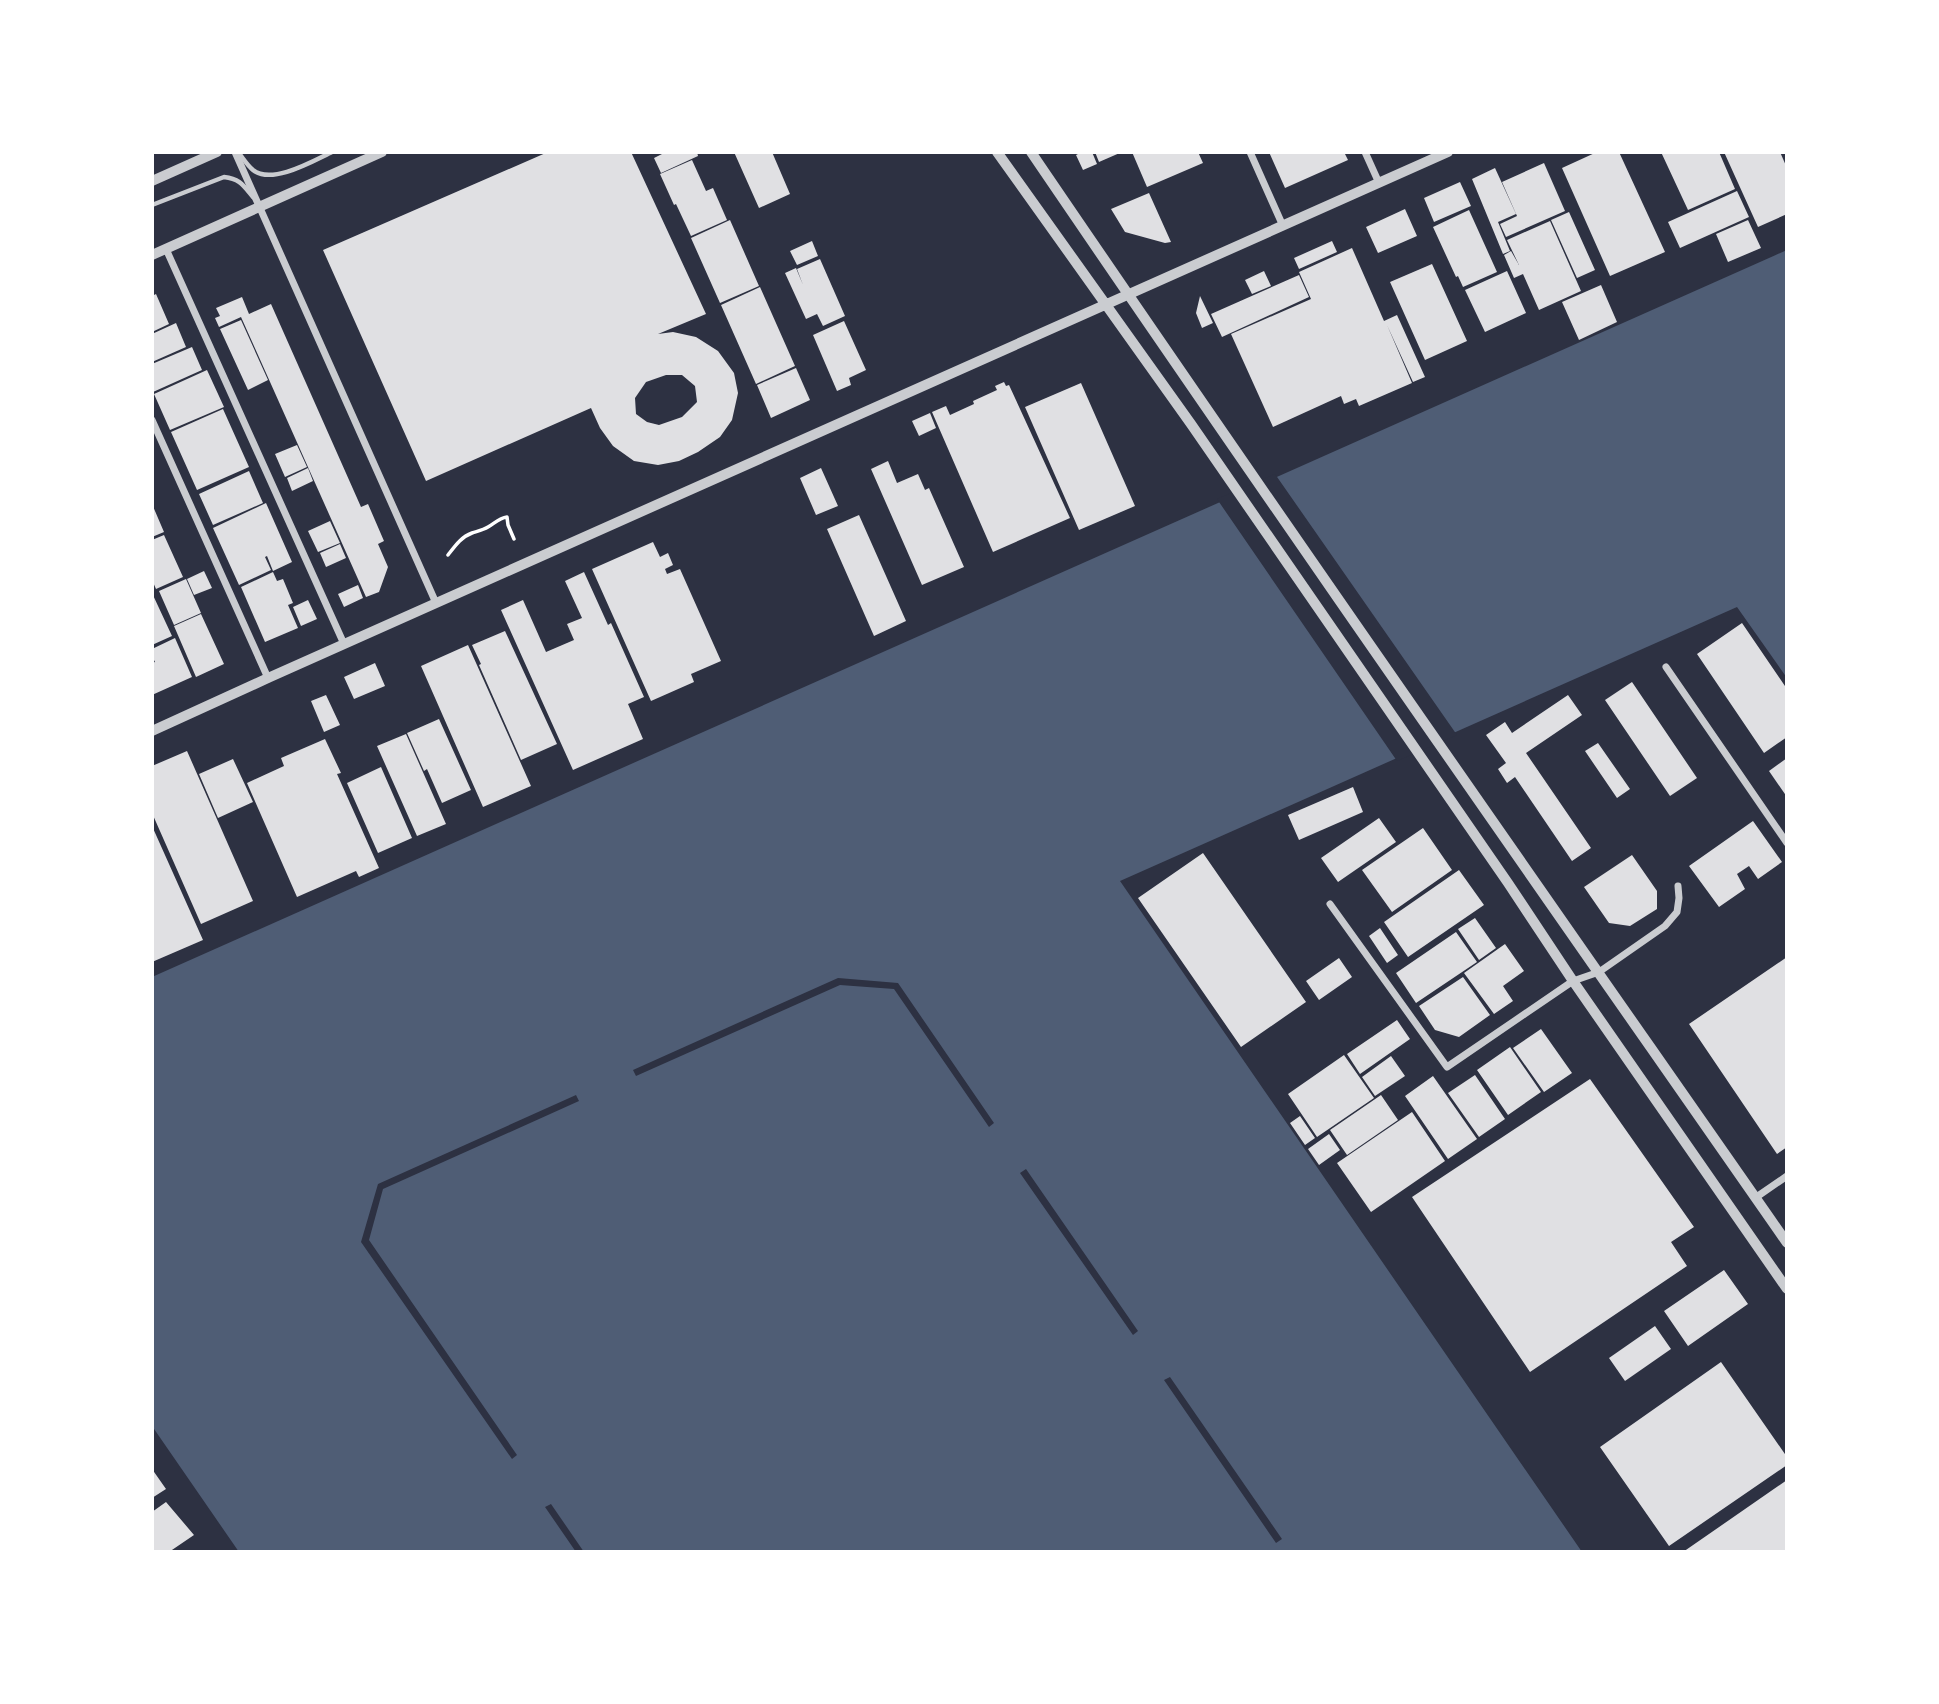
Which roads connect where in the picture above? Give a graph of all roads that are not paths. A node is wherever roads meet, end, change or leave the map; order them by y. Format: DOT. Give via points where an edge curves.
graph roads {
  1 [pos="217,152"];
  2 [pos="237,152"];
  3 [pos="332,152"];
  4 [pos="382,152"];
  5 [pos="997,152"];
  6 [pos="1031,152"];
  7 [pos="1250,152"];
  8 [pos="1365,152"];
  9 [pos="1448,152"];
  10 [pos="152,181"];
  11 [pos="1379,183"];
  12 [pos="152,205"];
  13 [pos="260,207"];
  14 [pos="1283,226"];
  15 [pos="166,248"];
  16 [pos="152,255"];
  17 [pos="1128,295"];
  18 [pos="1105,306"];
  19 [pos="152,420"];
  20 [pos="436,603"];
  21 [pos="344,644"];
  22 [pos="1666,667"];
  23 [pos="268,678"];
  24 [pos="152,731"];
  25 [pos="1787,843"];
  26 [pos="1678,886"];
  27 [pos="1330,904"];
  28 [pos="1599,971"];
  29 [pos="1573,981"];
  30 [pos="1787,1176"];
  31 [pos="1755,1198"];
  32 [pos="1787,1243"];
  33 [pos="1787,1289"];
  1 -- 10 [label="street"];
  2 -- 3 [label="lane" via="253,170 275,175"];
  2 -- 13 [label="street"];
  4 -- 13 [label="street"];
  5 -- 18 [label="street"];
  6 -- 17 [label="street"];
  7 -- 14 [label="street"];
  8 -- 11 [label="street"];
  9 -- 11 [label="street"];
  11 -- 14 [label="street"];
  12 -- 13 [label="lane" via="223,177 235,178"];
  13 -- 15 [label="street"];
  13 -- 20 [label="street"];
  14 -- 17 [label="street"];
  15 -- 16 [label="street"];
  15 -- 21 [label="street"];
  17 -- 18 [label="street"];
  17 -- 28 [label="street"];
  18 -- 20 [label="street"];
  18 -- 29 [label="street"];
  19 -- 23 [label="street"];
  20 -- 21 [label="street"];
  21 -- 23 [label="street"];
  22 -- 25 [label="street"];
  23 -- 24 [label="street"];
  26 -- 28 [label="street" via="1677,912 1665,926"];
  27 -- 29 [label="street" via="1447,1067"];
  28 -- 29 [label="street"];
  28 -- 31 [label="street"];
  29 -- 33 [label="street"];
  30 -- 31 [label="street"];
  31 -- 32 [label="street"];
}
